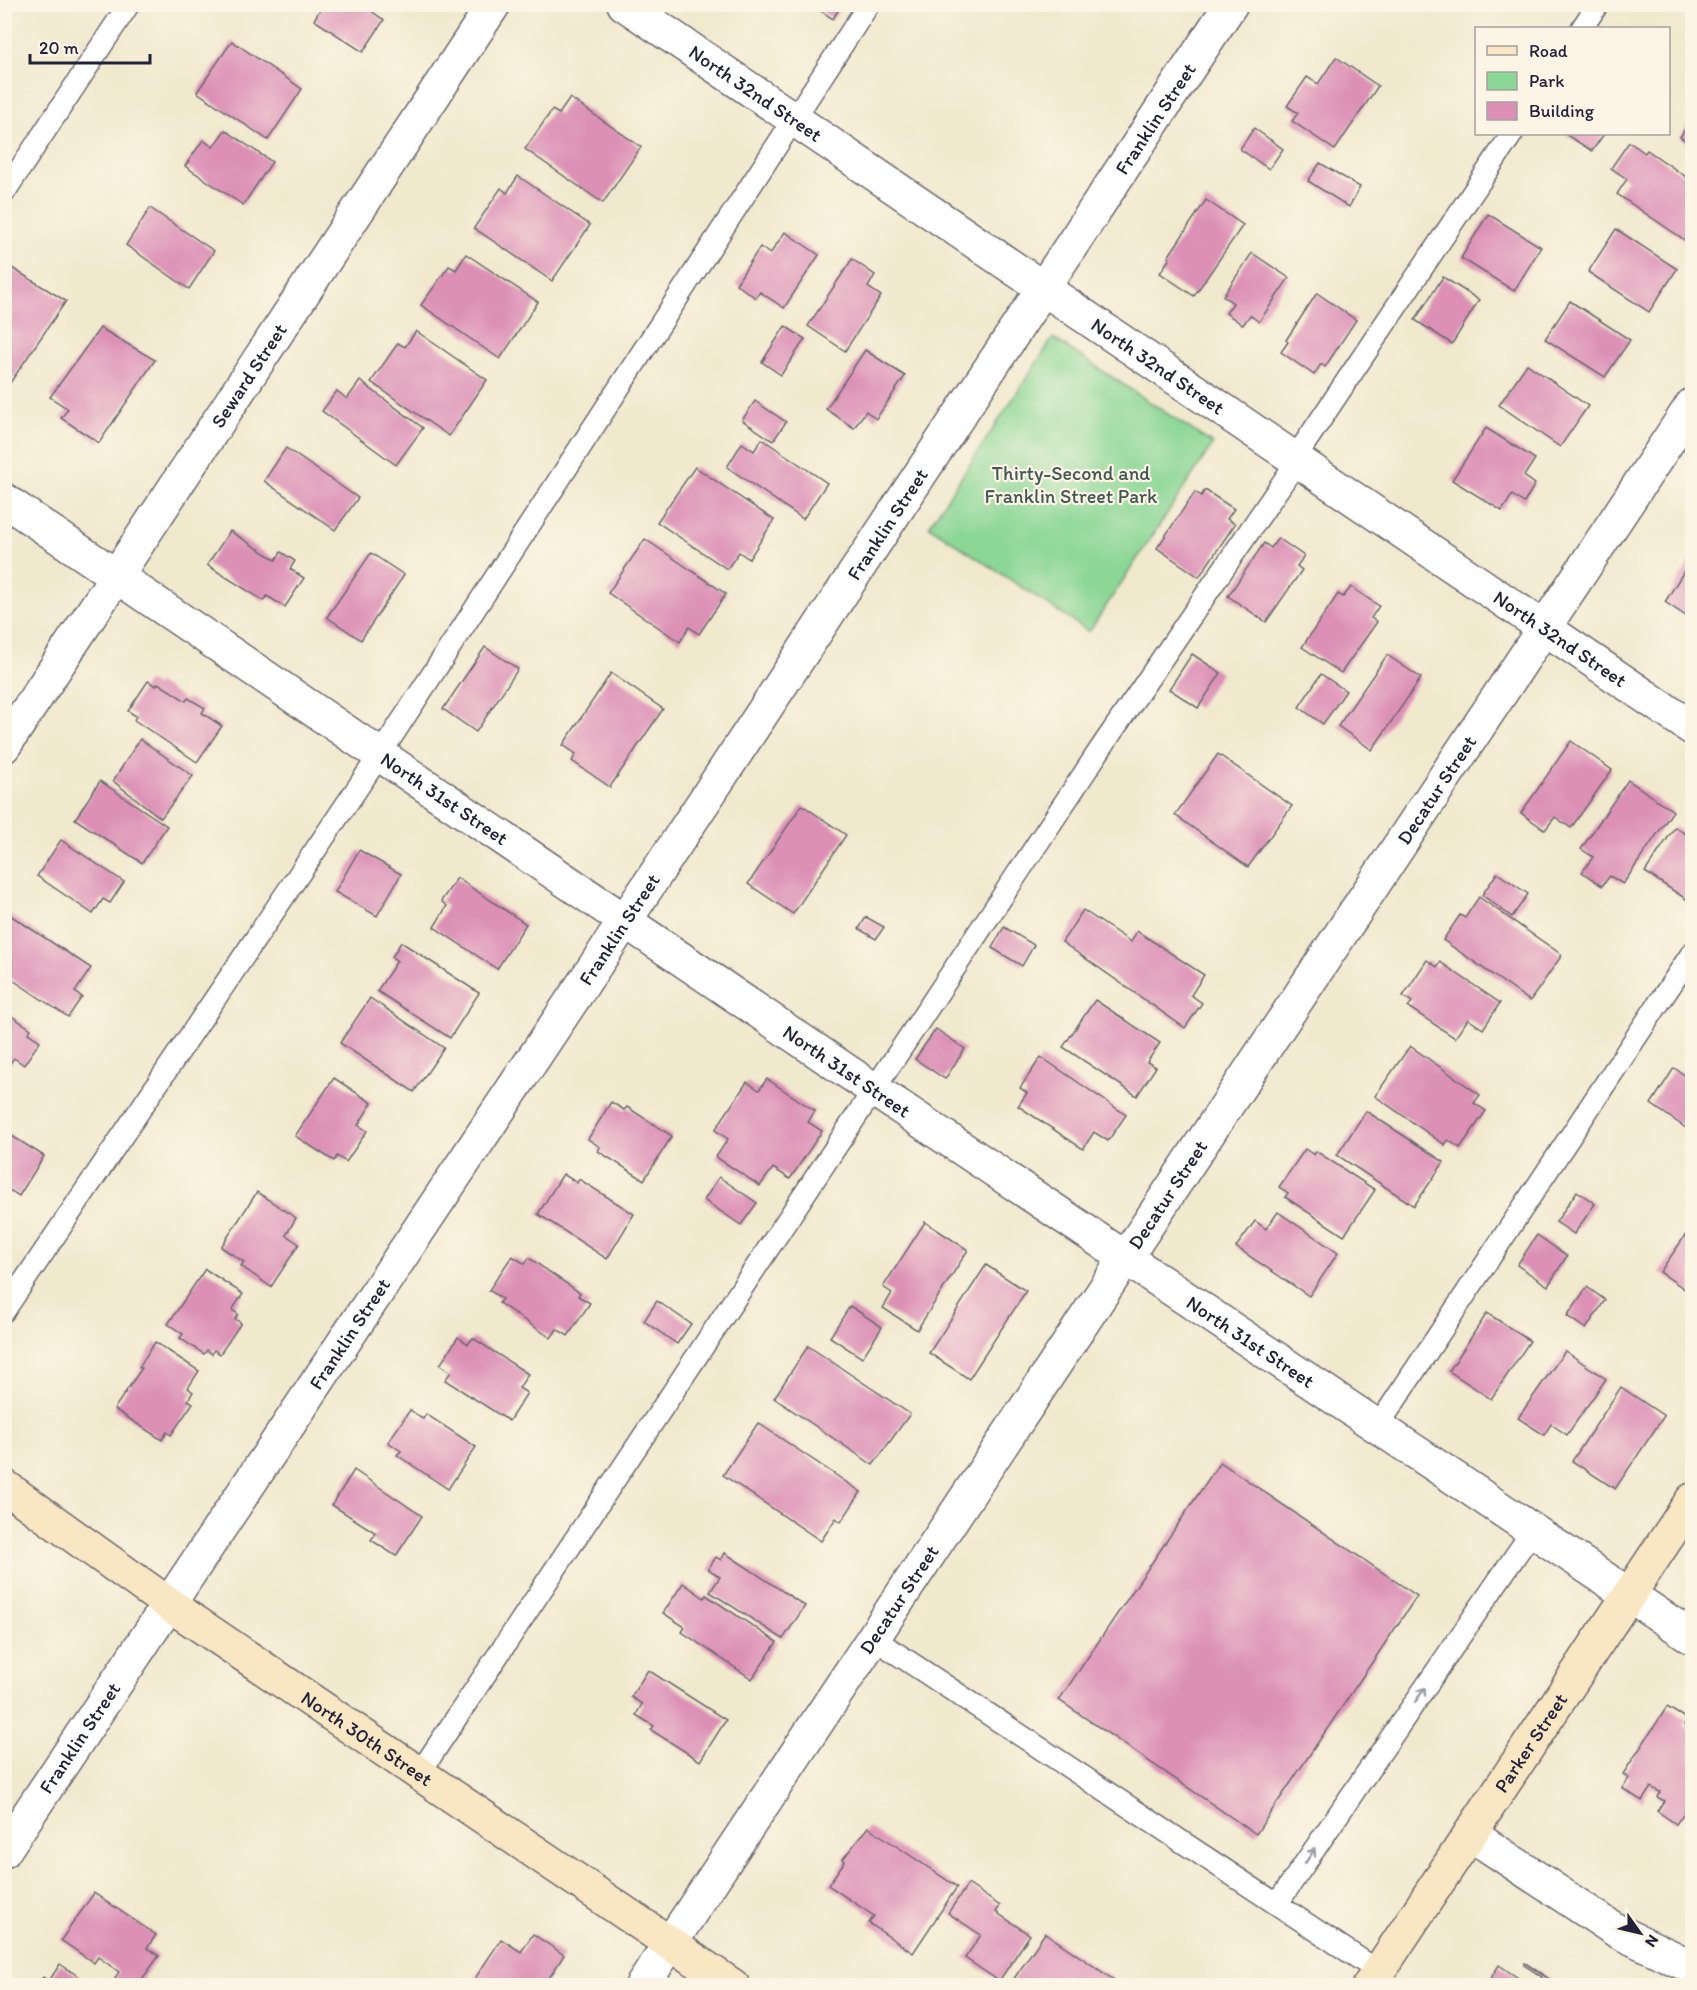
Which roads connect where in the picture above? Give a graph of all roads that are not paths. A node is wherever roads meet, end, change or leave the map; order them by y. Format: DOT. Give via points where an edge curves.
graph roads {
  1 [pos="129,4"];
  2 [pos="494,4"];
  3 [pos="624,4"];
  4 [pos="869,4"];
  5 [pos="1231,4"];
  6 [pos="1598,4"];
  7 [pos="1583,27"];
  8 [pos="793,119"];
  9 [pos="1511,135"];
  10 [pos="4,193"];
  11 [pos="1044,288"];
  12 [pos="1692,405"];
  13 [pos="1296,459"];
  14 [pos="4,500"];
  15 [pos="118,575"];
  16 [pos="1545,627"];
  17 [pos="1692,728"];
  18 [pos="4,746"];
  19 [pos="381,753"];
  20 [pos="625,921"];
  21 [pos="1692,953"];
  22 [pos="876,1091"];
  23 [pos="1126,1258"];
  24 [pos="4,1311"];
  25 [pos="1378,1426"];
  26 [pos="4,1486"];
  27 [pos="1692,1500"];
  28 [pos="1533,1530"];
  29 [pos="1629,1595"];
  30 [pos="170,1605"];
  31 [pos="1692,1637"];
  32 [pos="873,1638"];
  33 [pos="419,1774"];
  34 [pos="1470,1834"];
  35 [pos="4,1851"];
  36 [pos="1276,1904"];
  37 [pos="670,1943"];
  38 [pos="1692,1967"];
  39 [pos="1374,1978"];
  40 [pos="642,1986"];
  41 [pos="733,1986"];
  1 -- 10 [label="lane"];
  2 -- 15 [label="street, Seward Street"];
  3 -- 8 [label="street, North 32nd Street"];
  4 -- 8 [label="lane"];
  5 -- 11 [label="street, Franklin Street"];
  6 -- 7 [label="lane"];
  8 -- 11 [label="street, North 32nd Street"];
  8 -- 19 [label="lane"];
  9 -- 13 [label="lane"];
  11 -- 13 [label="street, North 32nd Street"];
  11 -- 20 [label="street, Franklin Street"];
  12 -- 16 [label="street, Decatur Street"];
  13 -- 16 [label="street, North 32nd Street"];
  13 -- 22 [label="lane"];
  14 -- 15 [label="street, North 31st Street"];
  15 -- 18 [label="street, Seward Street"];
  15 -- 19 [label="street, North 31st Street"];
  16 -- 17 [label="street, North 32nd Street"];
  16 -- 23 [label="street, Decatur Street"];
  19 -- 20 [label="street, North 31st Street"];
  19 -- 24 [label="lane"];
  20 -- 22 [label="street, North 31st Street"];
  20 -- 30 [label="street, Franklin Street"];
  21 -- 25 [label="lane"];
  22 -- 23 [label="street, North 31st Street"];
  22 -- 33 [label="lane"];
  23 -- 25 [label="street, North 31st Street"];
  23 -- 32 [label="street, Decatur Street"];
  25 -- 28 [label="street, North 31st Street"];
  26 -- 30 [label="main road, North 30th Street"];
  27 -- 29 [label="main road, Parker Street"];
  28 -- 29 [label="street, North 31st Street"];
  36 -- 28 [label="lane, one-way"];
  29 -- 31 [label="street, North 31st Street"];
  29 -- 34 [label="main road, Parker Street"];
  30 -- 33 [label="main road, North 30th Street"];
  30 -- 35 [label="street, Franklin Street"];
  32 -- 36 [label="lane"];
  32 -- 37 [label="street, Decatur Street"];
  33 -- 37 [label="main road, North 30th Street"];
  34 -- 38 [label="street" via="1617,1931"];
  34 -- 39 [label="main road, Parker Street"];
  36 -- 39 [label="lane"];
  37 -- 40 [label="street, Decatur Street"];
  37 -- 41 [label="main road, North 30th Street"];
}
